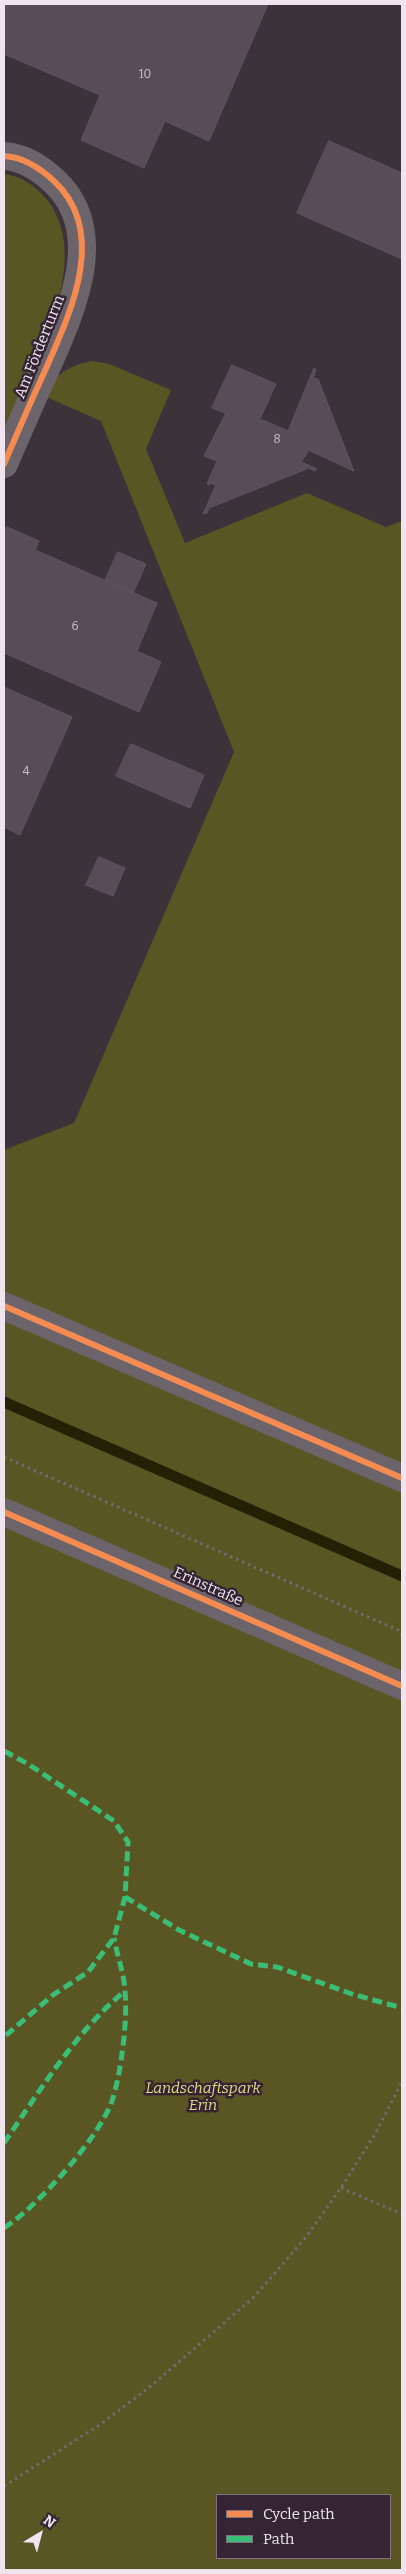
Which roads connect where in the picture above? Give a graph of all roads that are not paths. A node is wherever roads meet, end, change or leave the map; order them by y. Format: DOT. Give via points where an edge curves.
graph roads {
  1 [pos="4,156"];
  2 [pos="4,464"];
  3 [pos="4,1306"];
  4 [pos="402,1478"];
  5 [pos="4,1512"];
  6 [pos="402,1686"];
  1 -- 2 [label="street, Am Förderturm" via="41,169 61,187 74,211 81,235 82,258 77,290 67,319"];
  3 -- 4 [label="street"];
  5 -- 6 [label="street, Erinstraße"];
}
